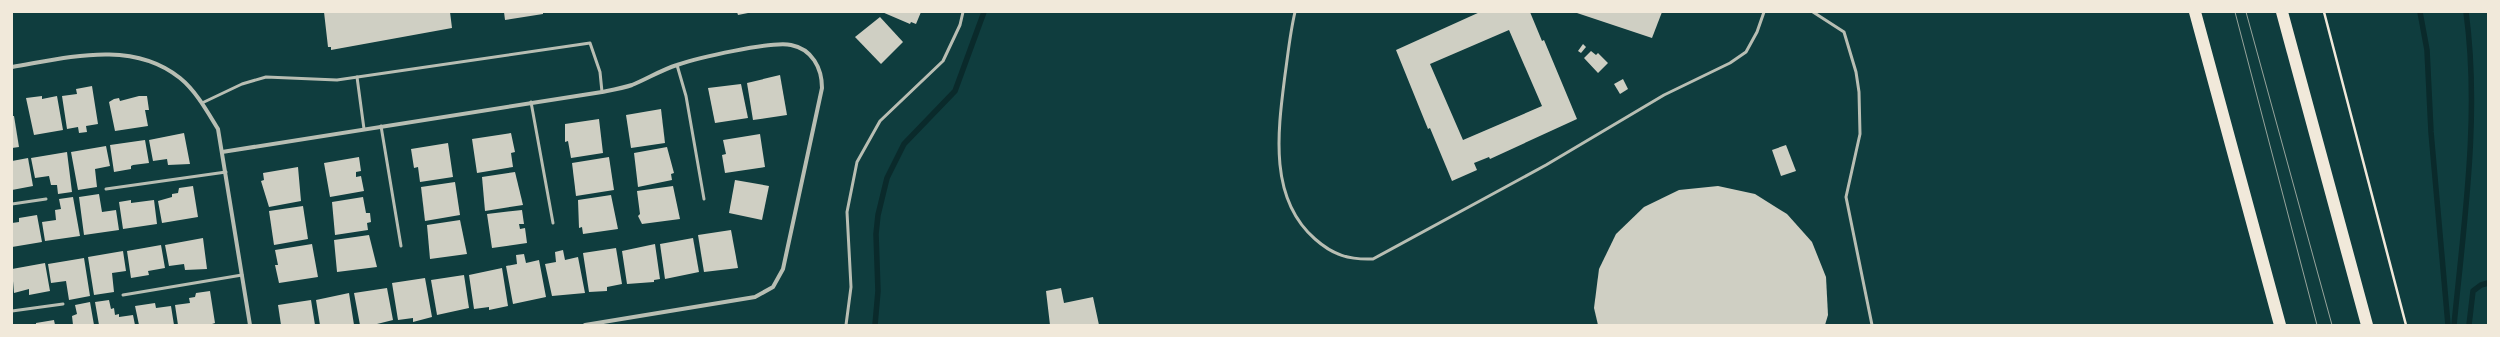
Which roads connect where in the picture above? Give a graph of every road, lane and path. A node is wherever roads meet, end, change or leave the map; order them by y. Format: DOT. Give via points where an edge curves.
graph roads {
  1 [pos="962,12"];
  2 [pos="1295,12"];
  3 [pos="1764,12"];
  4 [pos="1813,12"];
  5 [pos="2195,12"];
  6 [pos="2282,12"];
  7 [pos="2324,12"];
  8 [pos="677,65"];
  9 [pos="12,67"];
  10 [pos="357,77"];
  11 [pos="602,92"];
  12 [pos="532,102"];
  13 [pos="202,103"];
  14 [pos="381,126"];
  15 [pos="364,129"];
  16 [pos="222,152"];
  17 [pos="226,172"];
  18 [pos="106,189"];
  19 [pos="46,199"];
  20 [pos="704,199"];
  21 [pos="12,204"];
  22 [pos="553,223"];
  23 [pos="401,246"];
  24 [pos="242,276"];
  25 [pos="123,295"];
  26 [pos="63,304"];
  27 [pos="12,311"];
  28 [pos="250,325"];
  29 [pos="585,325"];
  30 [pos="846,325"];
  31 [pos="1872,325"];
  32 [pos="2280,325"];
  33 [pos="2367,325"];
  34 [pos="2406,325"];
  1 -- 30 [label="lane" via="960,25 943,61 880,121 858,162 847,212 850,287"];
  2 -- 3 [label="lane" via="1279,120 1280,172 1284,191 1304,229 1329,252 1353,260 1373,259 1546,165 1664,95 1730,63 1746,52"];
  4 -- 31 [label="lane" via="1844,32 1856,72 1860,134 1846,197"];
  5 -- 32 [label="highway"];
  6 -- 33 [label="highway"];
  7 -- 34 [label="path"];
  8 -- 11 [label="street" via="631,85"];
  8 -- 20 [label="lane" via="686,96"];
  8 -- 29 [label="street" via="718,54 780,44 792,45 802,50 819,65 822,88 783,269 773,287 755,297"];
  9 -- 13 [label="street" via="89,55 122,54 154,63 180,78"];
  10 -- 11 [label="lane" via="590,42 600,72"];
  10 -- 13 [label="lane" via="337,80 266,77 221,92"];
  10 -- 15 [label="lane"];
  11 -- 12 [label="street"];
  12 -- 14 [label="street"];
  12 -- 22 [label="lane"];
  13 -- 16 [label="street" via="218,129"];
  14 -- 15 [label="street"];
  14 -- 23 [label="lane"];
  15 -- 16 [label="street"];
  16 -- 17 [label="street"];
  17 -- 18 [label="lane"];
  17 -- 24 [label="street"];
  19 -- 21 [label="lane"];
  24 -- 25 [label="lane"];
  24 -- 28 [label="street"];
  26 -- 27 [label="lane"];
}
